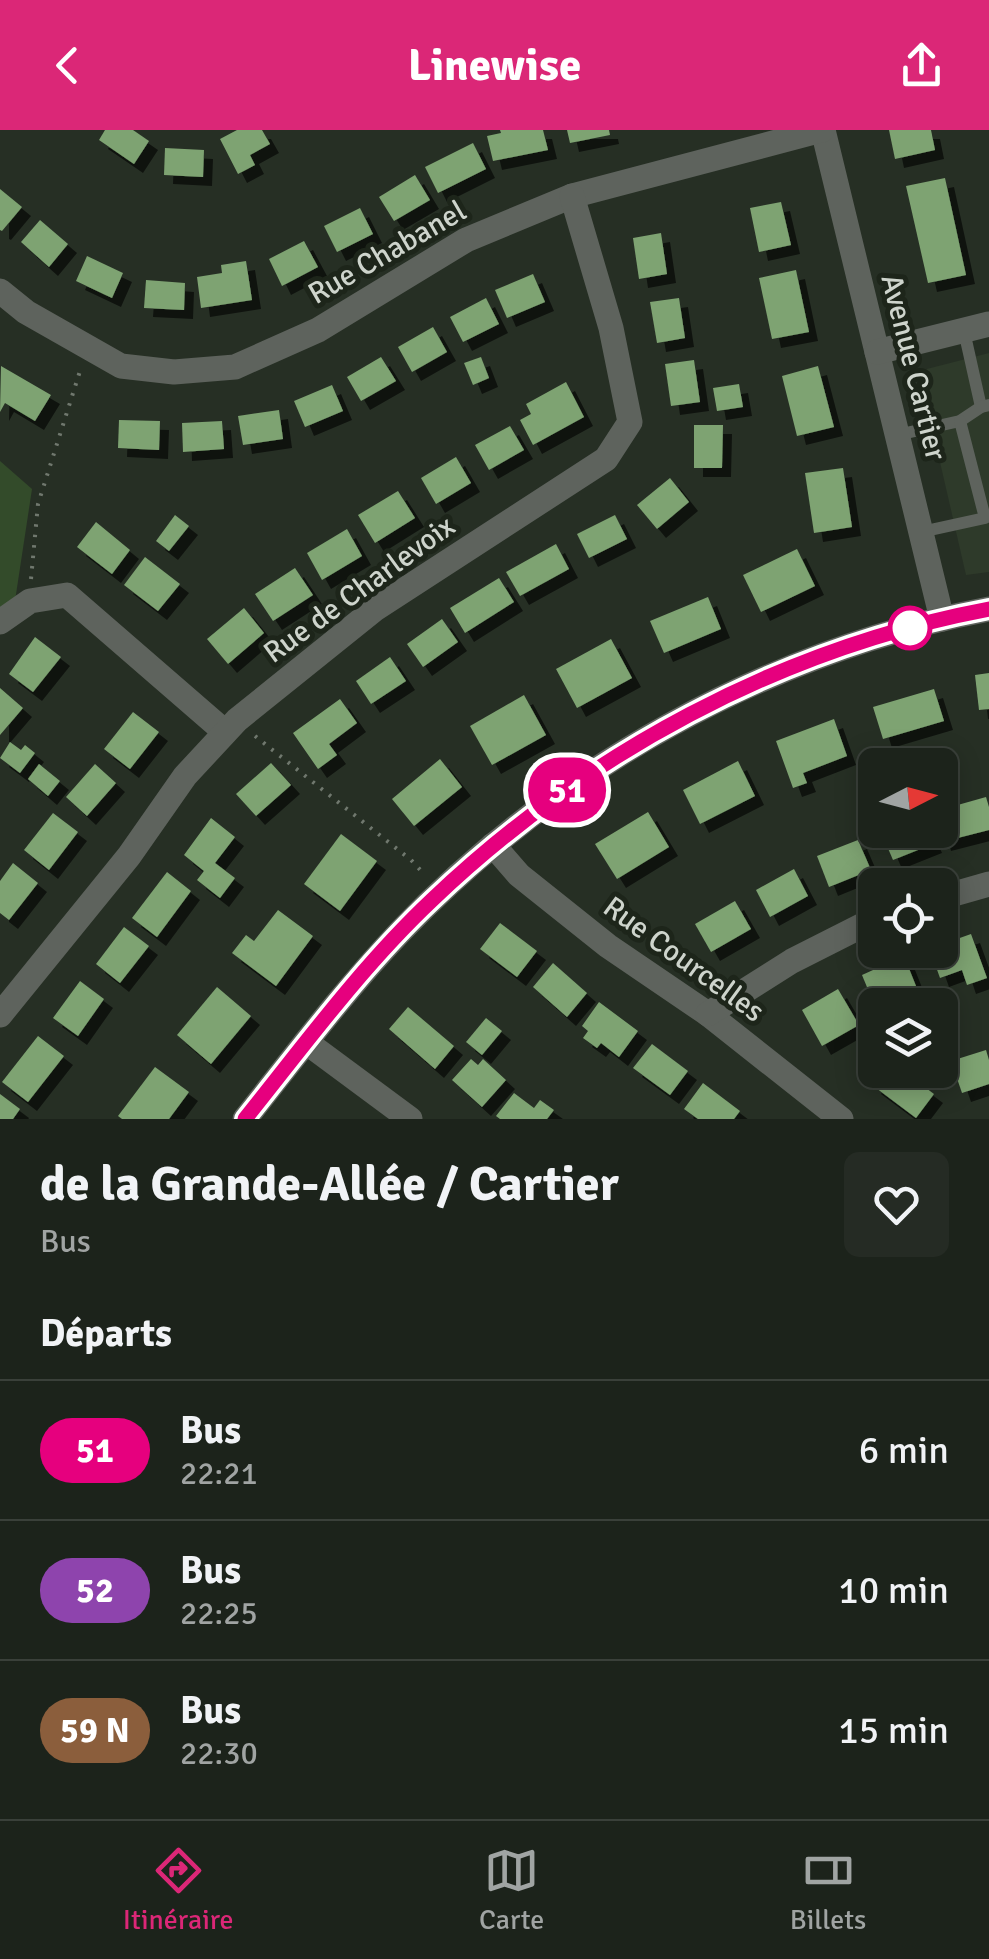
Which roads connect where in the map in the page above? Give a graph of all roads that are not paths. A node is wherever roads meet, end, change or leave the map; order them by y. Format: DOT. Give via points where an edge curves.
graph roads {
  1 [pos="822,130"];
  2 [pos="572,196"];
  3 [pos="0,291"];
  4 [pos="989,324"];
  5 [pos="964,331"];
  6 [pos="876,352"];
  7 [pos="985,406"];
  8 [pos="960,421"];
  9 [pos="897,435"];
  10 [pos="987,518"];
  11 [pos="921,532"];
  12 [pos="989,609"];
  13 [pos="942,619"];
  14 [pos="0,622"];
  15 [pos="238,732"];
  16 [pos="493,846"];
  17 [pos="989,884"];
  18 [pos="958,893"];
  19 [pos="858,928"];
  20 [pos="708,1014"];
  21 [pos="0,1015"];
  22 [pos="306,1042"];
  23 [pos="245,1119"];
  24 [pos="410,1119"];
  25 [pos="840,1119"];
  1 -- 2 [label="street, Rue Chabanel"];
  1 -- 6 [label="street, Avenue Cartier"];
  2 -- 3 [label="street, Rue Chabanel" via="466,240 318,330 236,367 174,372 121,366"];
  2 -- 15 [label="street, Rue de Charlevoix" via="612,328 630,422 606,459 374,609 246,712"];
  4 -- 5 [label="street"];
  5 -- 6 [label="street"];
  5 -- 7 [label="lane"];
  6 -- 9 [label="street, Avenue Cartier"];
  7 -- 8 [label="lane"];
  8 -- 9 [label="lane"];
  8 -- 10 [label="lane"];
  9 -- 11 [label="street, Avenue Cartier"];
  10 -- 11 [label="lane"];
  11 -- 13 [label="street, Avenue Cartier"];
  12 -- 13 [label="street"];
  13 -- 16 [label="street" via="796,666 698,711 586,776"];
  14 -- 15 [label="street" via="30,600 67,596"];
  15 -- 21 [label="street, Rue de Charlevoix" via="185,776"];
  16 -- 20 [label="street, Rue Courcelles" via="594,934"];
  16 -- 22 [label="street" via="400,932"];
  17 -- 18 [label="street"];
  19 -- 20 [label="street"];
  20 -- 25 [label="street, Rue Courcelles"];
  22 -- 23 [label="street"];
  22 -- 24 [label="street"];
}
